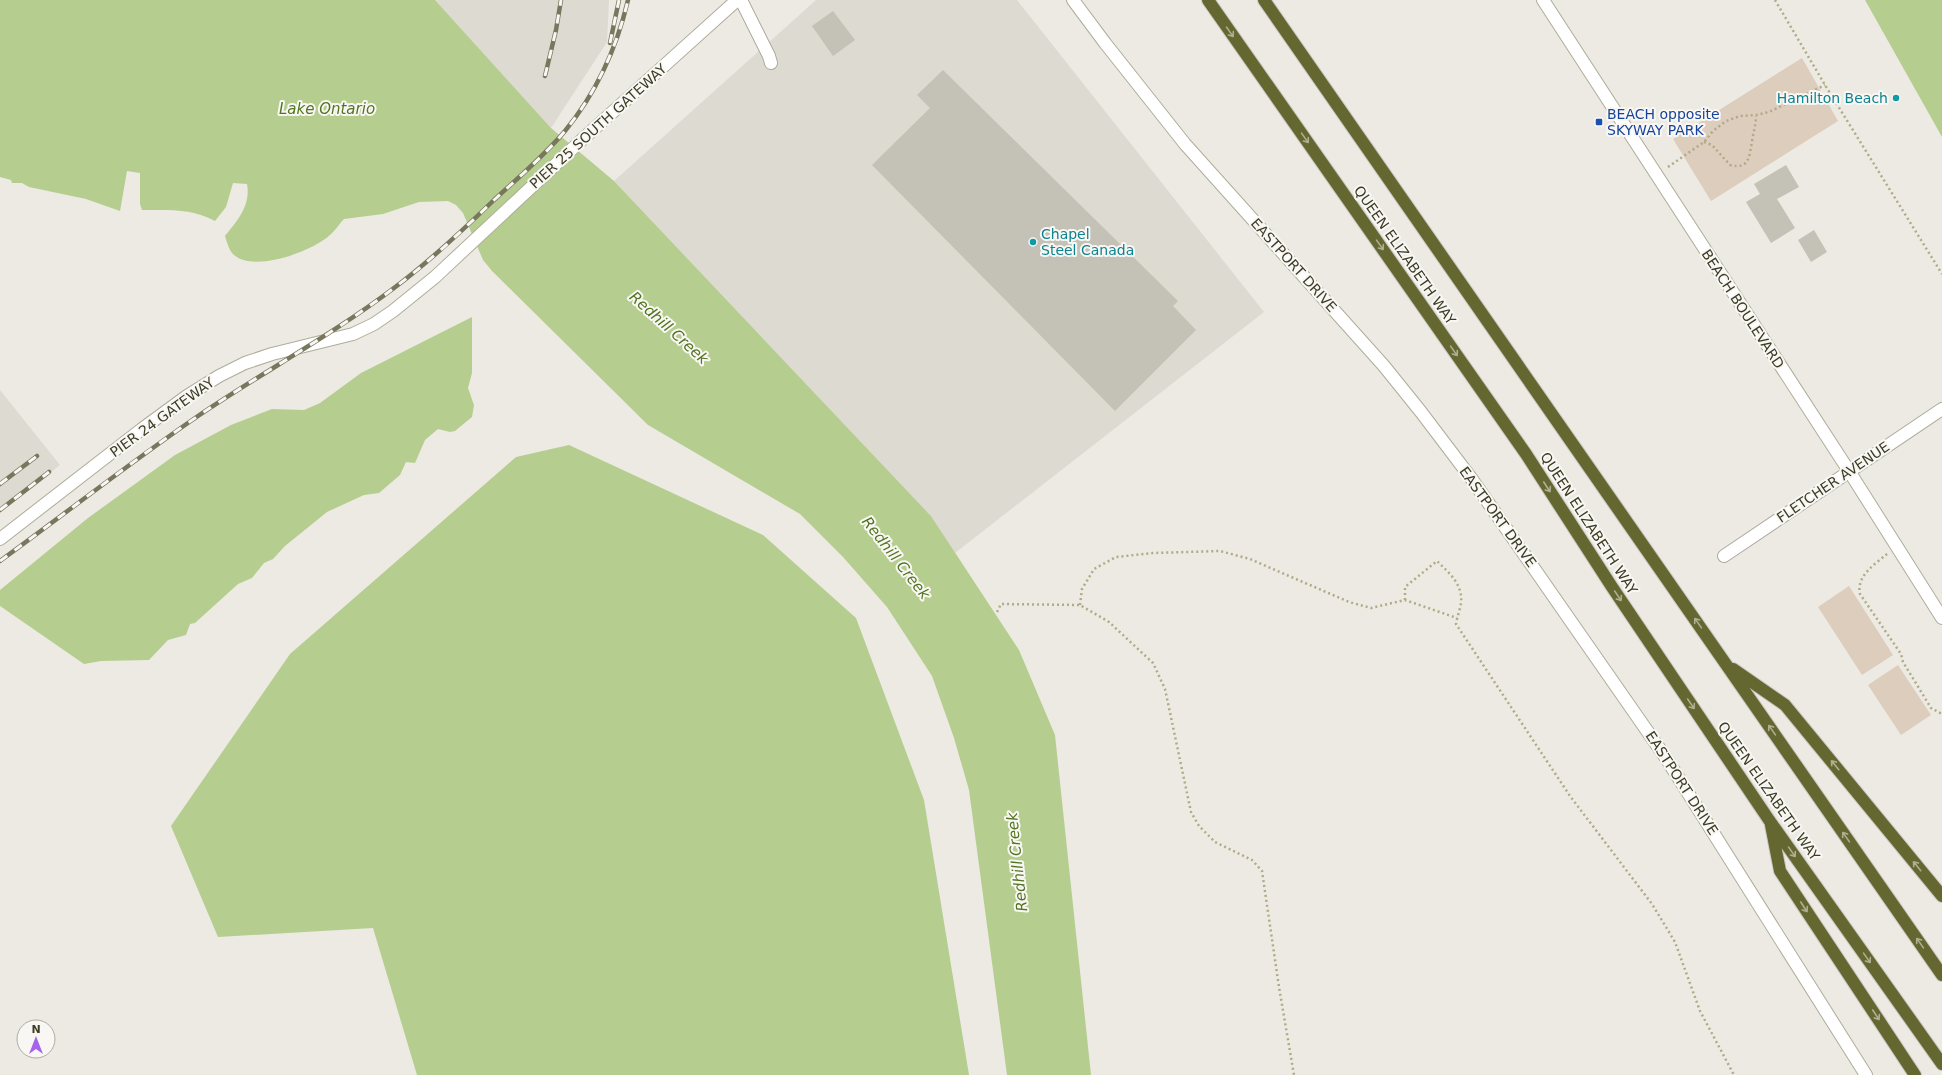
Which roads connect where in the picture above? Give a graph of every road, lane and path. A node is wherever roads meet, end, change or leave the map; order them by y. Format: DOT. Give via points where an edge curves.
graph roads {
  1 [pos="737,0"];
  2 [pos="741,0"];
  3 [pos="1073,0"];
  4 [pos="1208,0"];
  5 [pos="1264,0"];
  6 [pos="1543,0"];
  7 [pos="1775,0"];
  8 [pos="771,63"];
  9 [pos="1825,85"];
  10 [pos="1756,116"];
  11 [pos="1704,142"];
  12 [pos="1656,176"];
  13 [pos="461,252"];
  14 [pos="1942,274"];
  15 [pos="1942,409"];
  16 [pos="1849,471"];
  17 [pos="0,539"];
  18 [pos="1896,546"];
  19 [pos="1724,556"];
  20 [pos="1405,600"];
  21 [pos="1080,605"];
  22 [pos="997,612"];
  23 [pos="1457,618"];
  24 [pos="1942,618"];
  25 [pos="1727,665"];
  26 [pos="1942,714"];
  27 [pos="1770,820"];
  28 [pos="1942,896"];
  29 [pos="1942,975"];
  30 [pos="1942,1064"];
  31 [pos="1294,1075"];
  32 [pos="1734,1075"];
  33 [pos="1866,1075"];
  34 [pos="1915,1075"];
  1 -- 13 [label="street, PIER 25 SOUTH GATEWAY"];
  2 -- 8 [label="street"];
  3 -- 33 [label="street, EASTPORT DRIVE" via="1185,144 1384,366 1471,478 1666,758"];
  4 -- 27 [label="highway, QUEEN ELIZABETH WAY, one-way" via="1526,454 1612,587"];
  25 -- 5 [label="highway, one-way"];
  6 -- 12 [label="street, BEACH BOULEVARD"];
  7 -- 9 [label="path"];
  9 -- 10 [label="path" via="1782,107"];
  9 -- 14 [label="path"];
  10 -- 11 [label="path" via="1740,116 1726,121"];
  10 -- 11 [label="path" via="1751,153 1747,162 1739,166 1730,165 1715,148"];
  11 -- 12 [label="path"];
  12 -- 16 [label="street, BEACH BOULEVARD"];
  13 -- 17 [label="street, PIER 24 GATEWAY" via="415,294 374,324 353,334 265,356 219,376 142,429"];
  15 -- 16 [label="street, FLETCHER AVENUE"];
  16 -- 18 [label="street, BEACH BOULEVARD"];
  16 -- 19 [label="street, FLETCHER AVENUE"];
  18 -- 24 [label="street, BEACH BOULEVARD"];
  18 -- 26 [label="path" via="1861,580 1860,594 1901,654 1903,662 1931,708"];
  20 -- 21 [label="path" via="1371,608 1349,602 1250,559 1212,551 1116,557 1094,569 1082,589"];
  20 -- 23 [label="path"];
  20 -- 23 [label="path" via="1405,588 1437,561 1456,580 1461,590"];
  21 -- 22 [label="path" via="1001,604"];
  21 -- 31 [label="path" via="1109,622 1153,663 1165,689 1191,812 1199,826 1215,842 1252,860 1262,871"];
  23 -- 32 [label="path" via="1456,624 1570,796 1652,904 1674,942 1700,1011"];
  28 -- 25 [label="highway, one-way" via="1785,705"];
  29 -- 25 [label="highway, one-way"];
  27 -- 30 [label="highway, QUEEN ELIZABETH WAY, one-way"];
  27 -- 34 [label="highway, one-way" via="1780,871"];
}
